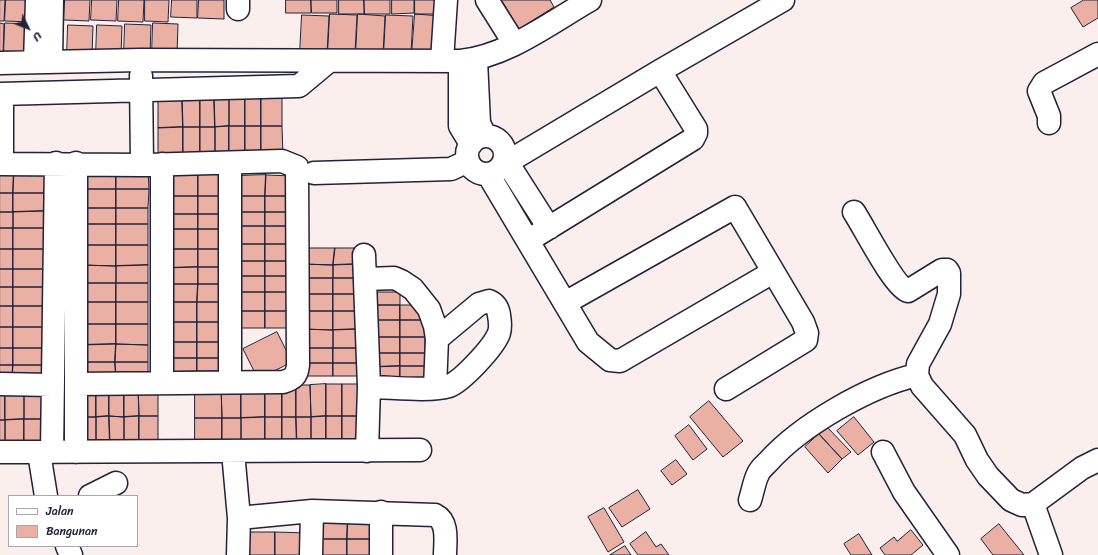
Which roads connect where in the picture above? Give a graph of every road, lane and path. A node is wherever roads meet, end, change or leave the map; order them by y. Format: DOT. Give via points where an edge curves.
graph roads {
  1 [pos="36,0"];
  2 [pos="52,0"];
  3 [pos="446,0"];
  4 [pos="488,0"];
  5 [pos="590,0"];
  6 [pos="783,0"];
  7 [pos="514,43"];
  8 [pos="1098,54"];
  9 [pos="329,61"];
  10 [pos="459,61"];
  11 [pos="43,62"];
  12 [pos="0,63"];
  13 [pos="660,71"];
  14 [pos="141,74"];
  15 [pos="0,94"];
  16 [pos="1049,123"];
  17 [pos="475,147"];
  18 [pos="505,159"];
  19 [pos="66,163"];
  20 [pos="230,163"];
  21 [pos="1,164"];
  22 [pos="152,165"];
  23 [pos="314,173"];
  24 [pos="488,174"];
  25 [pos="854,212"];
  26 [pos="549,228"];
  27 [pos="528,241"];
  28 [pos="364,255"];
  29 [pos="773,272"];
  30 [pos="366,279"];
  31 [pos="565,303"];
  32 [pos="437,339"];
  33 [pos="917,375"];
  34 [pos="230,382"];
  35 [pos="162,383"];
  36 [pos="0,384"];
  37 [pos="76,384"];
  38 [pos="52,385"];
  39 [pos="369,387"];
  40 [pos="435,388"];
  41 [pos="726,389"];
  42 [pos="420,450"];
  43 [pos="368,451"];
  44 [pos="0,452"];
  45 [pos="45,452"];
  46 [pos="76,452"];
  47 [pos="233,452"];
  48 [pos="883,452"];
  49 [pos="1098,460"];
  50 [pos="116,483"];
  51 [pos="46,495"];
  52 [pos="92,495"];
  53 [pos="750,500"];
  54 [pos="1033,504"];
  55 [pos="312,511"];
  56 [pos="381,512"];
  57 [pos="239,518"];
  58 [pos="238,555"];
  59 [pos="311,555"];
  60 [pos="381,555"];
  61 [pos="445,555"];
  62 [pos="948,555"];
  63 [pos="1051,555"];
  1 -- 11 [label="street"];
  2 -- 11 [label="street"];
  3 -- 10 [label="street"];
  4 -- 7 [label="street"];
  5 -- 7 [label="street"];
  6 -- 13 [label="street"];
  7 -- 10 [label="street" via="494,54"];
  8 -- 16 [label="street" via="1041,87 1039,91 1049,116"];
  9 -- 10 [label="street"];
  9 -- 14 [label="street"];
  9 -- 14 [label="street" via="299,86"];
  10 -- 17 [label="street" via="460,126"];
  11 -- 12 [label="street"];
  11 -- 14 [label="street"];
  13 -- 18 [label="street" via="516,157"];
  13 -- 26 [label="street" via="696,129 693,139"];
  14 -- 15 [label="street"];
  14 -- 22 [label="street"];
  15 -- 21 [label="street"];
  17 -- 18 [label="street" via="493,137 505,150"];
  17 -- 23 [label="street" via="451,168"];
  17 -- 24 [label="street" via="472,168 479,173"];
  18 -- 24 [label="street" via="501,167"];
  18 -- 26 [label="street"];
  19 -- 21 [label="street"];
  19 -- 22 [label="street"];
  19 -- 37 [label="street"];
  19 -- 38 [label="street"];
  20 -- 22 [label="street"];
  20 -- 34 [label="street"];
  20 -- 34 [label="street" via="282,161 297,167 298,364 297,373 290,380"];
  22 -- 35 [label="street"];
  24 -- 27 [label="street"];
  25 -- 33 [label="street" via="892,276 903,289 908,290 942,270 947,270 949,274 949,294 940,324 918,364"];
  26 -- 27 [label="street"];
  27 -- 31 [label="street"];
  28 -- 30 [label="street"];
  29 -- 31 [label="street" via="620,361 610,360 588,342"];
  29 -- 31 [label="street" via="735,207"];
  29 -- 41 [label="street" via="803,322 807,333 806,340"];
  30 -- 32 [label="street" via="394,278 409,285 429,309"];
  30 -- 39 [label="street"];
  32 -- 40 [label="street"];
  32 -- 40 [label="street" via="480,304 489,302 496,306 500,326 495,341 463,378 449,386"];
  33 -- 53 [label="street" via="873,390 801,432 774,455 759,473"];
  33 -- 54 [label="street" via="922,386 965,435 988,476 1011,500 1022,505"];
  34 -- 35 [label="street"];
  35 -- 37 [label="street"];
  36 -- 38 [label="street"];
  37 -- 46 [label="street"];
  38 -- 45 [label="street"];
  39 -- 40 [label="street"];
  39 -- 43 [label="street"];
  42 -- 43 [label="street"];
  43 -- 47 [label="street"];
  44 -- 45 [label="street"];
  45 -- 46 [label="street"];
  45 -- 51 [label="street"];
  46 -- 47 [label="street"];
  47 -- 57 [label="street"];
  48 -- 62 [label="street" via="904,492"];
  49 -- 54 [label="street" via="1082,468"];
  50 -- 52 [label="street"];
  54 -- 63 [label="street"];
  55 -- 56 [label="street"];
  55 -- 57 [label="street"];
  55 -- 59 [label="street"];
  56 -- 60 [label="street"];
  56 -- 61 [label="street" via="438,516 445,527"];
  57 -- 58 [label="street"];
}
